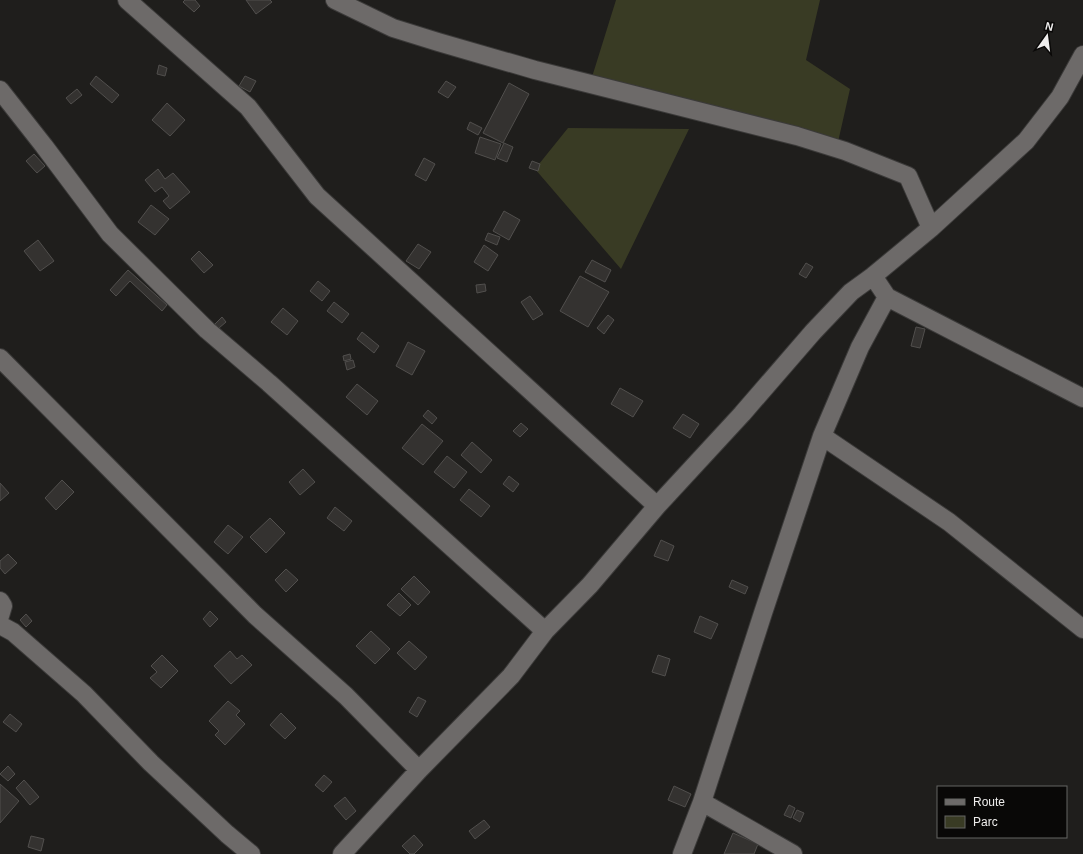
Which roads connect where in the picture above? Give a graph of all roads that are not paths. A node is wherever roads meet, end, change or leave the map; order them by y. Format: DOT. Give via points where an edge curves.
graph roads {
  1 [pos="127,0"];
  2 [pos="335,0"];
  3 [pos="1083,55"];
  4 [pos="0,90"];
  5 [pos="931,228"];
  6 [pos="873,276"];
  7 [pos="887,297"];
  8 [pos="0,358"];
  9 [pos="1083,398"];
  10 [pos="822,436"];
  11 [pos="657,506"];
  12 [pos="0,601"];
  13 [pos="0,616"];
  14 [pos="0,625"];
  15 [pos="1083,629"];
  16 [pos="545,631"];
  17 [pos="419,770"];
  18 [pos="702,802"];
  19 [pos="252,854"];
  20 [pos="342,854"];
  21 [pos="682,854"];
  22 [pos="793,854"];
  1 -- 11 [label="street" via="248,107 317,196"];
  2 -- 5 [label="street" via="393,28 438,42 535,70 797,136 845,151 908,176"];
  3 -- 5 [label="street" via="1060,97 1026,141"];
  4 -- 16 [label="street" via="110,234 201,324"];
  5 -- 6 [label="street"];
  6 -- 7 [label="street"];
  6 -- 11 [label="street" via="851,292 813,332"];
  7 -- 9 [label="street"];
  7 -- 10 [label="street" via="860,347"];
  8 -- 17 [label="street" via="255,615 346,696"];
  10 -- 15 [label="street" via="949,522"];
  10 -- 18 [label="street"];
  11 -- 16 [label="street" via="590,585"];
  12 -- 13 [label="street" via="3,606"];
  14 -- 19 [label="street" via="12,632 84,694 151,763"];
  16 -- 17 [label="street" via="510,676"];
  17 -- 20 [label="street"];
  18 -- 21 [label="street"];
  18 -- 22 [label="street"];
}
